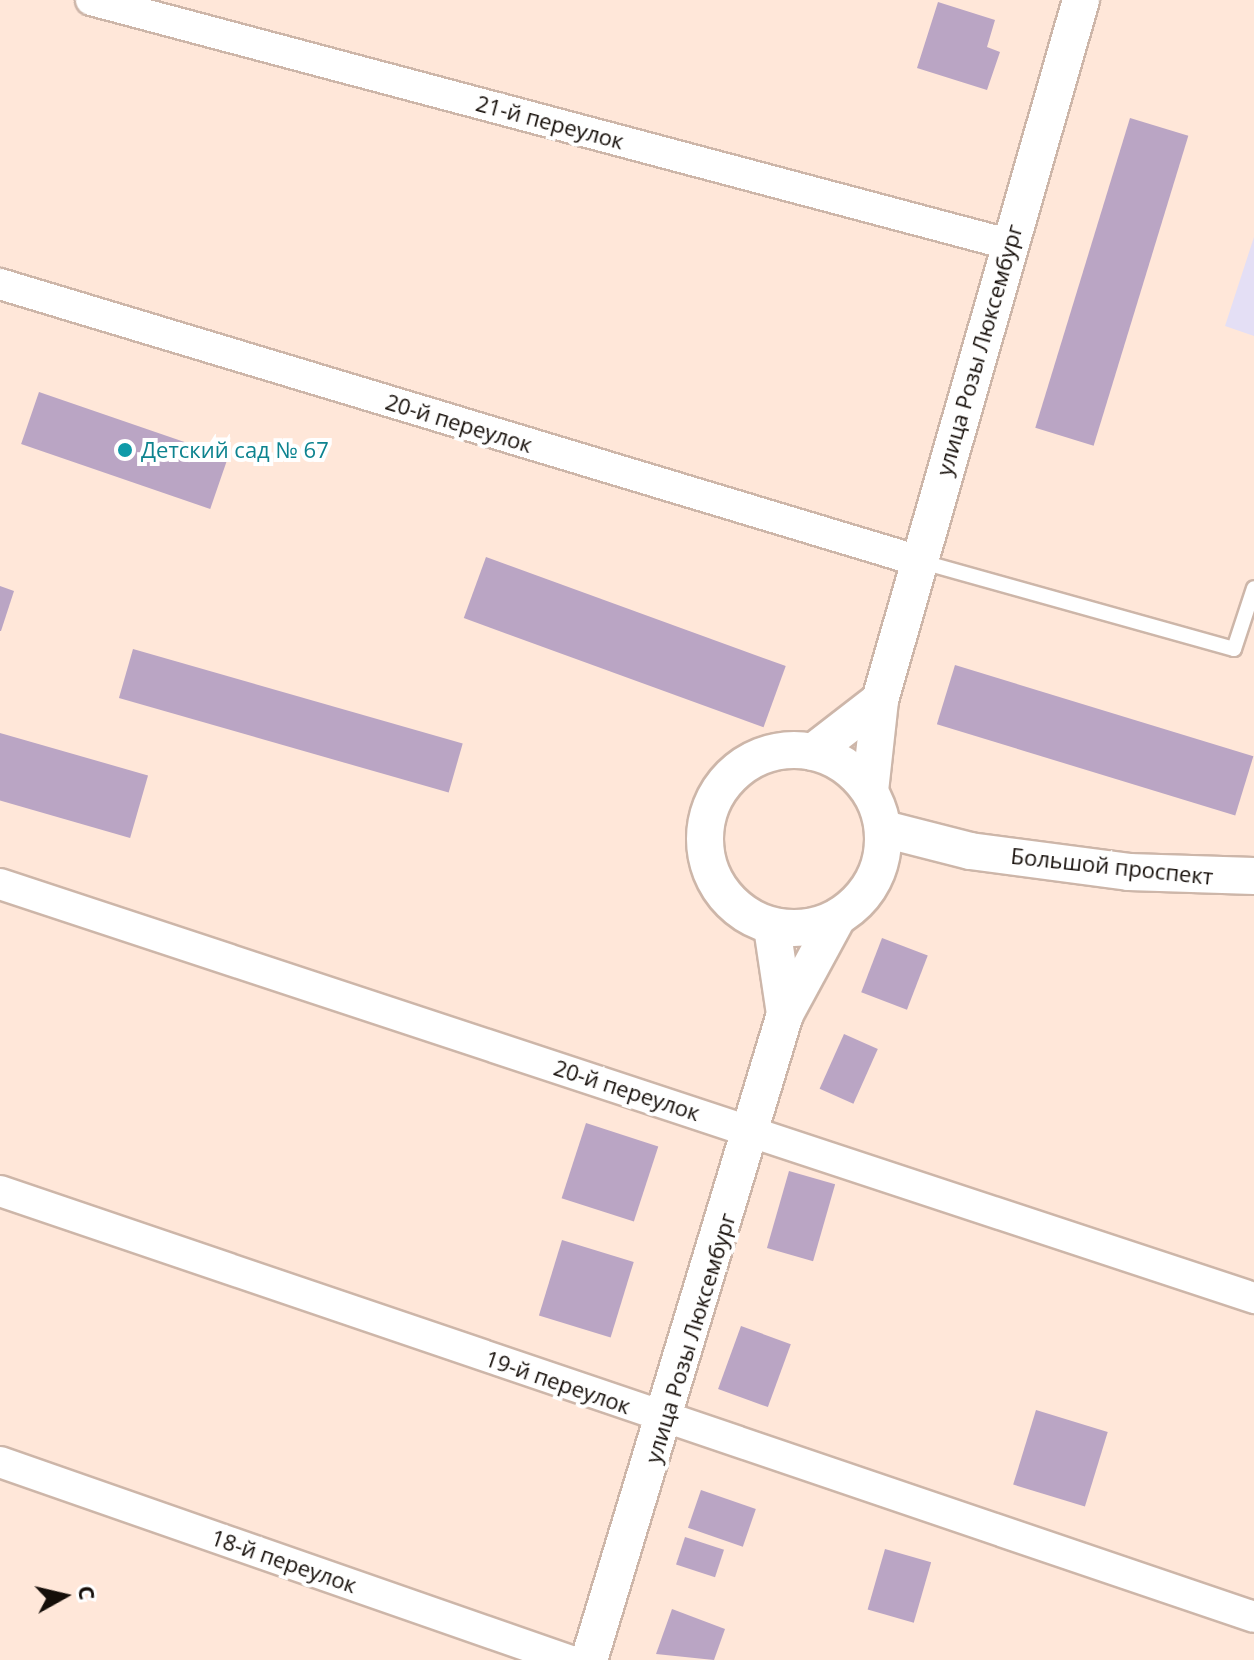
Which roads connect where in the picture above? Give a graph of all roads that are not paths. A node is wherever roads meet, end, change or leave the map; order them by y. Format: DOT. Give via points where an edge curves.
graph roads {
  1 [pos="91,0"];
  2 [pos="1081,0"];
  3 [pos="1008,244"];
  4 [pos="0,284"];
  5 [pos="919,561"];
  6 [pos="1254,588"];
  7 [pos="880,700"];
  8 [pos="813,752"];
  9 [pos="870,791"];
  10 [pos="884,829"];
  11 [pos="970,851"];
  12 [pos="879,869"];
  13 [pos="1254,876"];
  14 [pos="0,884"];
  15 [pos="836,920"];
  16 [pos="772,927"];
  17 [pos="785,1014"];
  18 [pos="754,1131"];
  19 [pos="0,1191"];
  20 [pos="1254,1298"];
  21 [pos="666,1419"];
  22 [pos="0,1462"];
  23 [pos="1254,1617"];
  24 [pos="568,1660"];
  25 [pos="589,1660"];
  1 -- 3 [label="street, 21-й переулок"];
  2 -- 3 [label="street, улица Розы Люксембург"];
  3 -- 5 [label="street, улица Розы Люксембург"];
  4 -- 5 [label="street, 20-й переулок"];
  5 -- 6 [label="lane" via="1234,649"];
  5 -- 7 [label="street, улица Розы Люксембург"];
  7 -- 8 [label="street"];
  7 -- 9 [label="street, улица Розы Люксембург"];
  8 -- 9 [label="street, улица Розы Люксембург" via="845,765"];
  8 -- 16 [label="street, улица Розы Люксембург" via="761,756 724,784 712,804 705,841 710,871 739,910"];
  9 -- 10 [label="street, улица Розы Люксембург"];
  10 -- 11 [label="street, Большой проспект"];
  10 -- 12 [label="street, улица Розы Люксембург"];
  11 -- 12 [label="street, Большой проспект"];
  11 -- 13 [label="street, Большой проспект" via="1129,872"];
  12 -- 15 [label="street, улица Розы Люксембург" via="856,905"];
  14 -- 18 [label="street, 20-й переулок"];
  15 -- 16 [label="street"];
  15 -- 17 [label="street, улица Розы Люксембург"];
  16 -- 17 [label="street, улица Розы Люксембург"];
  17 -- 18 [label="street, улица Розы Люксембург"];
  18 -- 20 [label="street, 20-й переулок"];
  18 -- 21 [label="street, улица Розы Люксембург"];
  19 -- 21 [label="street, 19-й переулок"];
  21 -- 23 [label="street, 19-й переулок"];
  21 -- 25 [label="street, улица Розы Люксембург"];
  22 -- 24 [label="street, 18-й переулок"];
}
